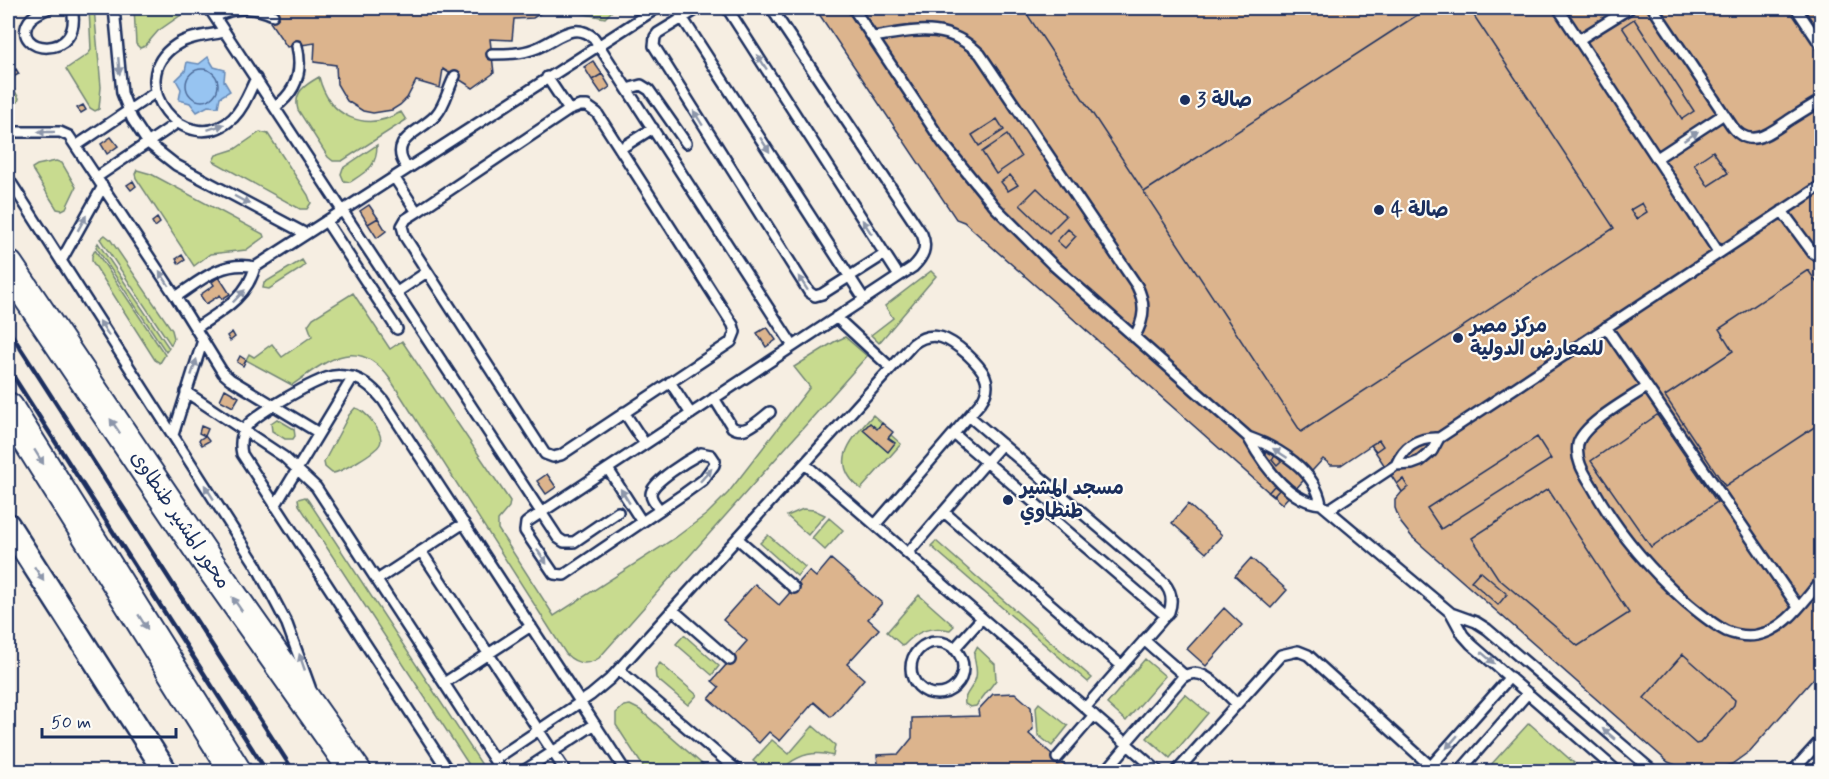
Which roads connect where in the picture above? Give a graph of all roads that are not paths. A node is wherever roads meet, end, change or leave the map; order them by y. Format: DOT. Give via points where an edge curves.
graph roads {
  1 [pos="49,8"];
  2 [pos="72,8"];
  3 [pos="114,8"];
  4 [pos="209,8"];
  5 [pos="636,8"];
  6 [pos="657,8"];
  7 [pos="676,8"];
  8 [pos="699,8"];
  9 [pos="727,8"];
  10 [pos="771,8"];
  11 [pos="853,8"];
  12 [pos="1558,8"];
  13 [pos="1630,8"];
  14 [pos="1653,8"];
  15 [pos="1796,8"];
  16 [pos="273,15"];
  17 [pos="215,17"];
  18 [pos="642,17"];
  19 [pos="683,18"];
  20 [pos="225,32"];
  21 [pos="873,37"];
  22 [pos="1580,39"];
  23 [pos="598,44"];
  24 [pos="297,46"];
  25 [pos="1821,47"];
  26 [pos="492,54"];
  27 [pos="455,76"];
  28 [pos="547,77"];
  29 [pos="256,78"];
  30 [pos="627,89"];
  31 [pos="156,92"];
  32 [pos="1821,100"];
  33 [pos="275,107"];
  34 [pos="569,110"];
  35 [pos="128,111"];
  36 [pos="1724,114"];
  37 [pos="177,123"];
  38 [pos="653,128"];
  39 [pos="8,132"];
  40 [pos="148,143"];
  41 [pos="686,143"];
  42 [pos="76,146"];
  43 [pos="620,149"];
  44 [pos="1657,158"];
  45 [pos="407,168"];
  46 [pos="97,177"];
  47 [pos="394,177"];
  48 [pos="8,178"];
  49 [pos="1821,185"];
  50 [pos="103,186"];
  51 [pos="343,210"];
  52 [pos="1782,211"];
  53 [pos="417,212"];
  54 [pos="326,221"];
  55 [pos="306,234"];
  56 [pos="1719,253"];
  57 [pos="885,254"];
  58 [pos="1821,259"];
  59 [pos="61,261"];
  60 [pos="8,266"];
  61 [pos="255,267"];
  62 [pos="427,272"];
  63 [pos="899,276"];
  64 [pos="849,277"];
  65 [pos="397,292"];
  66 [pos="176,297"];
  67 [pos="864,299"];
  68 [pos="836,317"];
  69 [pos="1606,327"];
  70 [pos="196,328"];
  71 [pos="397,329"];
  72 [pos="1134,337"];
  73 [pos="203,340"];
  74 [pos="793,346"];
  75 [pos="891,368"];
  76 [pos="353,377"];
  77 [pos="670,382"];
  78 [pos="1647,387"];
  79 [pos="186,392"];
  80 [pos="714,398"];
  81 [pos="274,406"];
  82 [pos="8,408"];
  83 [pos="624,412"];
  84 [pos="770,412"];
  85 [pos="691,414"];
  86 [pos="969,416"];
  87 [pos="244,430"];
  88 [pos="319,433"];
  89 [pos="954,434"];
  90 [pos="173,435"];
  91 [pos="1248,437"];
  92 [pos="1439,438"];
  93 [pos="645,444"];
  94 [pos="1002,444"];
  95 [pos="1409,446"];
  96 [pos="1420,461"];
  97 [pos="987,462"];
  98 [pos="805,464"];
  99 [pos="1396,465"];
  100 [pos="298,468"];
  101 [pos="608,469"];
  102 [pos="274,506"];
  103 [pos="1325,507"];
  104 [pos="660,510"];
  105 [pos="542,512"];
  106 [pos="618,512"];
  107 [pos="944,512"];
  108 [pos="642,522"];
  109 [pos="464,524"];
  110 [pos="8,525"];
  111 [pos="875,525"];
  112 [pos="738,538"];
  113 [pos="422,551"];
  114 [pos="908,554"];
  115 [pos="377,580"];
  116 [pos="1821,580"];
  117 [pos="794,588"];
  118 [pos="1798,607"];
  119 [pos="673,610"];
  120 [pos="1451,613"];
  121 [pos="1166,616"];
  122 [pos="982,618"];
  123 [pos="531,626"];
  124 [pos="1144,640"];
  125 [pos="954,649"];
  126 [pos="489,654"];
  127 [pos="730,660"];
  128 [pos="1122,666"];
  129 [pos="619,670"];
  130 [pos="1184,675"];
  131 [pos="1510,677"];
  132 [pos="444,683"];
  133 [pos="1528,693"];
  134 [pos="580,701"];
  135 [pos="1237,704"];
  136 [pos="1085,708"];
  137 [pos="1094,715"];
  138 [pos="319,718"];
  139 [pos="595,724"];
  140 [pos="539,730"];
  141 [pos="1821,738"];
  142 [pos="1127,744"];
  143 [pos="553,752"];
  144 [pos="1057,758"];
  145 [pos="494,760"];
  146 [pos="1434,769"];
  147 [pos="166,771"];
  148 [pos="236,771"];
  149 [pos="356,771"];
  150 [pos="449,771"];
  151 [pos="502,771"];
  152 [pos="522,771"];
  153 [pos="566,771"];
  154 [pos="626,771"];
  155 [pos="739,771"];
  156 [pos="1105,771"];
  157 [pos="1158,771"];
  158 [pos="1176,771"];
  159 [pos="1459,771"];
  160 [pos="1618,771"];
  161 [pos="1654,771"];
  162 [pos="1792,771"];
  1 -- 2 [label="lane" via="33,17 27,26 30,42 39,48 50,48 70,34 74,22"];
  3 -- 35 [label="lane, one-way" via="120,83"];
  4 -- 17 [label="lane"];
  5 -- 18 [label="lane"];
  6 -- 18 [label="lane"];
  7 -- 19 [label="lane"];
  8 -- 19 [label="lane"];
  57 -- 9 [label="lane, one-way"];
  10 -- 63 [label="lane" via="922,234 922,257"];
  11 -- 21 [label="lane"];
  12 -- 22 [label="lane"];
  13 -- 22 [label="lane"];
  14 -- 36 [label="lane"];
  15 -- 25 [label="lane"];
  16 -- 17 [label="lane" via="244,8"];
  17 -- 20 [label="lane"];
  18 -- 23 [label="lane"];
  19 -- 64 [label="lane, one-way"];
  64 -- 19 [label="lane, one-way" via="819,296 807,289 654,46 658,33"];
  20 -- 29 [label="lane"];
  20 -- 31 [label="lane" via="174,46 158,66"];
  21 -- 72 [label="lane" via="943,144 977,187 1033,247"];
  21 -- 72 [label="lane" via="921,30 943,32 963,40 980,54 1137,286 1144,312"];
  22 -- 44 [label="lane"];
  23 -- 26 [label="lane" via="590,34 572,30 534,50"];
  23 -- 28 [label="lane"];
  23 -- 30 [label="lane"];
  24 -- 33 [label="lane" via="300,66 295,85"];
  27 -- 45 [label="lane" via="437,114 403,142 401,158"];
  28 -- 34 [label="lane"];
  28 -- 45 [label="lane"];
  29 -- 33 [label="lane"];
  37 -- 29 [label="lane, one-way" via="205,130 223,125 244,105"];
  30 -- 38 [label="lane"];
  30 -- 41 [label="lane" via="641,85 649,90"];
  31 -- 35 [label="lane"];
  31 -- 37 [label="lane" via="163,110"];
  32 -- 36 [label="lane" via="1758,138 1740,135"];
  33 -- 51 [label="lane"];
  34 -- 43 [label="lane" via="580,106 592,109"];
  34 -- 53 [label="lane"];
  35 -- 40 [label="lane"];
  35 -- 42 [label="lane"];
  44 -- 36 [label="lane, one-way"];
  37 -- 40 [label="lane"];
  38 -- 43 [label="lane"];
  38 -- 74 [label="lane"];
  42 -- 39 [label="lane, one-way" via="60,132"];
  40 -- 46 [label="lane"];
  40 -- 55 [label="lane, one-way" via="176,165"];
  42 -- 46 [label="lane"];
  43 -- 77 [label="lane" via="734,328 731,342"];
  44 -- 56 [label="lane"];
  45 -- 47 [label="lane"];
  46 -- 50 [label="lane"];
  47 -- 51 [label="lane"];
  47 -- 53 [label="lane"];
  48 -- 59 [label="lane"];
  49 -- 52 [label="lane"];
  59 -- 50 [label="lane, one-way"];
  66 -- 50 [label="lane, one-way"];
  51 -- 54 [label="lane"];
  51 -- 65 [label="lane"];
  52 -- 56 [label="lane"];
  52 -- 58 [label="lane"];
  53 -- 62 [label="lane" via="403,222 402,230"];
  54 -- 55 [label="lane"];
  54 -- 71 [label="lane"];
  55 -- 61 [label="lane"];
  56 -- 69 [label="lane"];
  57 -- 63 [label="lane"];
  57 -- 64 [label="lane"];
  90 -- 59 [label="lane, one-way"];
  138 -- 60 [label="highway, محور المشير طنطاوى, one-way" via="208,562"];
  61 -- 66 [label="lane" via="222,267"];
  70 -- 61 [label="lane, one-way" via="235,301 250,282"];
  62 -- 65 [label="lane"];
  62 -- 83 [label="lane" via="545,454 557,457"];
  63 -- 67 [label="lane"];
  64 -- 67 [label="lane"];
  65 -- 105 [label="lane"];
  66 -- 70 [label="lane"];
  67 -- 68 [label="lane"];
  68 -- 74 [label="lane"];
  68 -- 75 [label="lane"];
  69 -- 78 [label="lane"];
  69 -- 92 [label="lane"];
  70 -- 73 [label="lane"];
  72 -- 91 [label="lane"];
  79 -- 73 [label="lane, one-way"];
  73 -- 81 [label="lane" via="226,376"];
  74 -- 80 [label="lane"];
  75 -- 86 [label="lane" via="919,339 932,336 952,341 982,369 987,380 984,397"];
  75 -- 98 [label="lane"];
  76 -- 81 [label="lane" via="326,378"];
  76 -- 88 [label="lane"];
  76 -- 109 [label="lane" via="370,386 383,400"];
  77 -- 83 [label="lane"];
  77 -- 85 [label="lane"];
  78 -- 118 [label="lane"];
  78 -- 118 [label="lane" via="1588,428 1578,446 1581,467 1614,523 1671,589 1725,631 1745,636 1766,633 1784,623"];
  79 -- 87 [label="lane"];
  79 -- 90 [label="lane"];
  80 -- 84 [label="lane" via="736,430 745,429"];
  80 -- 85 [label="lane"];
  81 -- 87 [label="lane"];
  81 -- 88 [label="lane"];
  82 -- 148 [label="highway, one-way"];
  83 -- 93 [label="lane"];
  85 -- 93 [label="lane"];
  86 -- 89 [label="lane"];
  86 -- 94 [label="lane"];
  87 -- 100 [label="lane"];
  87 -- 102 [label="lane" via="242,454"];
  88 -- 100 [label="lane"];
  89 -- 97 [label="lane"];
  89 -- 111 [label="lane"];
  138 -- 90 [label="lane, one-way" via="299,655 272,594"];
  91 -- 103 [label="lane" via="1260,458 1284,484 1306,501"];
  103 -- 91 [label="lane, one-way" via="1317,489 1299,467 1281,452"];
  92 -- 95 [label="lane" via="1423,439"];
  92 -- 96 [label="lane"];
  93 -- 101 [label="lane"];
  94 -- 97 [label="lane"];
  94 -- 121 [label="lane" via="1164,583 1171,596"];
  95 -- 96 [label="lane"];
  95 -- 99 [label="lane"];
  96 -- 99 [label="lane"];
  97 -- 107 [label="lane"];
  97 -- 121 [label="lane"];
  98 -- 111 [label="lane"];
  98 -- 112 [label="lane"];
  99 -- 103 [label="lane"];
  100 -- 102 [label="lane"];
  100 -- 115 [label="lane" via="324,498"];
  101 -- 105 [label="lane"];
  108 -- 101 [label="lane, one-way"];
  102 -- 150 [label="lane"];
  103 -- 120 [label="lane"];
  104 -- 104 [label="lane, one-way" via="703,480 714,465 711,455 701,453 654,484 651,498"];
  104 -- 108 [label="lane"];
  105 -- 106 [label="lane" via="558,538 567,543"];
  105 -- 108 [label="lane, one-way" via="526,523 525,531 556,576 564,575"];
  107 -- 114 [label="lane"];
  107 -- 128 [label="lane"];
  109 -- 113 [label="lane"];
  109 -- 123 [label="lane"];
  110 -- 147 [label="street, one-way"];
  111 -- 114 [label="lane"];
  112 -- 117 [label="lane"];
  112 -- 119 [label="lane"];
  113 -- 115 [label="lane"];
  113 -- 126 [label="lane"];
  114 -- 122 [label="lane"];
  115 -- 132 [label="lane"];
  116 -- 118 [label="lane"];
  119 -- 127 [label="lane"];
  119 -- 129 [label="lane"];
  120 -- 131 [label="lane, one-way" via="1472,644"];
  161 -- 120 [label="lane, one-way" via="1487,629"];
  121 -- 124 [label="lane"];
  122 -- 125 [label="lane"];
  122 -- 136 [label="lane"];
  123 -- 126 [label="lane"];
  123 -- 134 [label="lane"];
  124 -- 128 [label="lane"];
  124 -- 130 [label="lane"];
  125 -- 125 [label="lane" via="933,643 915,655 912,676 920,688 941,694 954,688 963,668"];
  126 -- 132 [label="lane"];
  126 -- 140 [label="lane"];
  128 -- 136 [label="lane"];
  129 -- 134 [label="lane"];
  129 -- 155 [label="lane"];
  130 -- 135 [label="lane" via="1203,674"];
  130 -- 142 [label="lane"];
  131 -- 133 [label="lane"];
  131 -- 146 [label="lane, one-way"];
  132 -- 145 [label="lane"];
  133 -- 159 [label="lane"];
  133 -- 160 [label="lane"];
  134 -- 139 [label="lane"];
  134 -- 140 [label="lane"];
  135 -- 146 [label="lane" via="1281,655 1303,652"];
  135 -- 158 [label="lane"];
  136 -- 137 [label="lane"];
  137 -- 142 [label="lane"];
  137 -- 144 [label="lane"];
  138 -- 149 [label="highway, محور المشير طنطاوى"];
  139 -- 143 [label="lane"];
  139 -- 154 [label="lane"];
  140 -- 143 [label="lane"];
  140 -- 145 [label="lane"];
  141 -- 162 [label="lane"];
  142 -- 156 [label="lane"];
  142 -- 157 [label="lane"];
  143 -- 152 [label="lane"];
  143 -- 153 [label="lane"];
  145 -- 151 [label="lane"];
}
